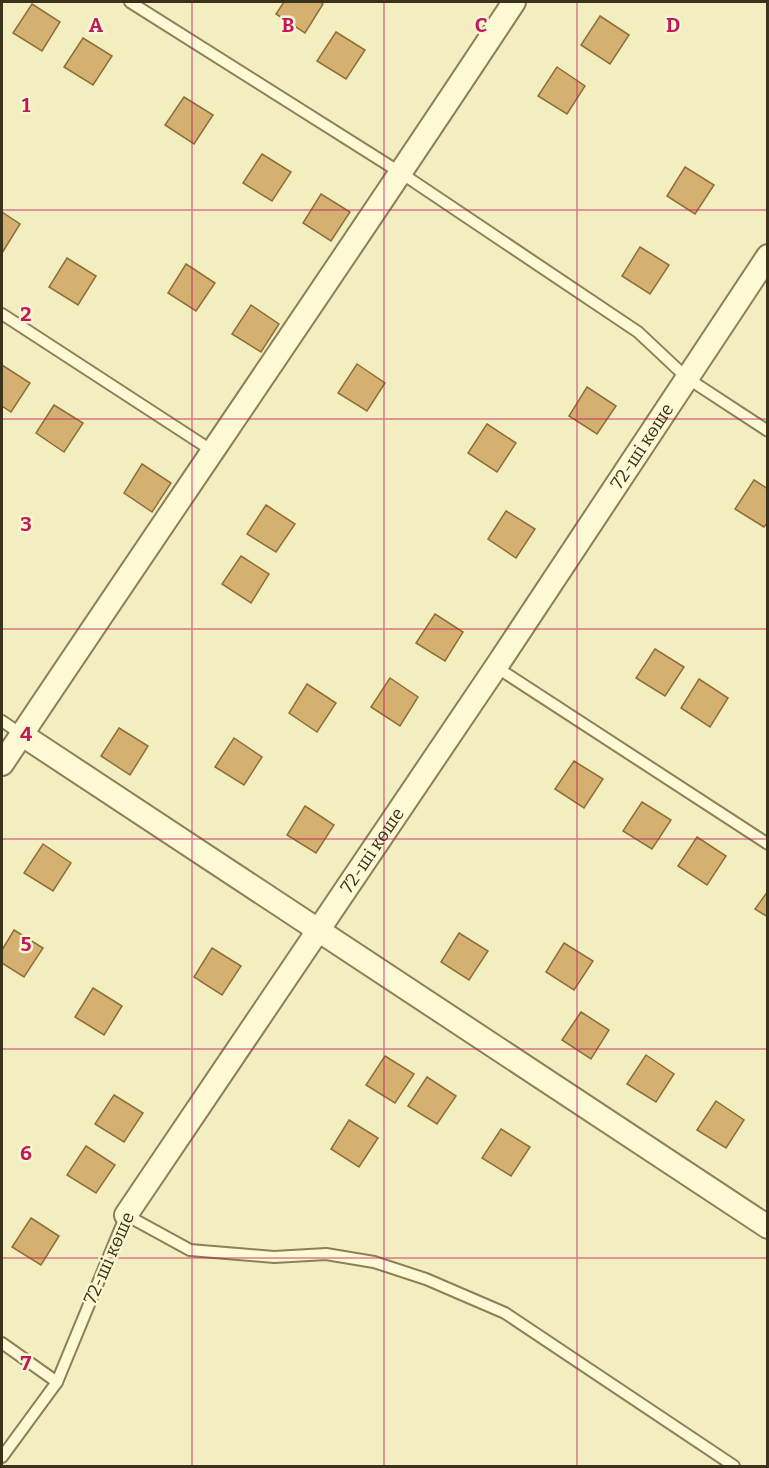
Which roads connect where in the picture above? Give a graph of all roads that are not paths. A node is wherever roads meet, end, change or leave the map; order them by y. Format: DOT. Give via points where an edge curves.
graph roads {
  1 [pos="514,2"];
  2 [pos="135,3"];
  3 [pos="401,173"];
  4 [pos="768,256"];
  5 [pos="2,314"];
  6 [pos="687,378"];
  7 [pos="768,431"];
  8 [pos="211,450"];
  9 [pos="496,667"];
  10 [pos="2,721"];
  11 [pos="21,734"];
  12 [pos="2,764"];
  13 [pos="768,844"];
  14 [pos="317,932"];
  15 [pos="126,1215"];
  16 [pos="768,1227"];
  17 [pos="2,1343"];
  18 [pos="57,1382"];
  19 [pos="2,1457"];
  20 [pos="734,1467"];
  1 -- 3 [label="street"];
  2 -- 3 [label="lane"];
  3 -- 6 [label="lane" via="639,332"];
  3 -- 8 [label="street"];
  4 -- 6 [label="street, 72-ші көше"];
  5 -- 8 [label="lane"];
  6 -- 7 [label="lane"];
  6 -- 9 [label="street, 72-ші көше"];
  8 -- 11 [label="street"];
  9 -- 13 [label="lane"];
  9 -- 14 [label="street, 72-ші көше"];
  10 -- 11 [label="lane"];
  11 -- 12 [label="street"];
  11 -- 14 [label="street"];
  14 -- 15 [label="street, 72-ші көше"];
  14 -- 16 [label="street"];
  15 -- 18 [label="lane, 72-ші көше"];
  15 -- 20 [label="lane" via="190,1250 274,1257 326,1254 374,1262 426,1279 505,1313"];
  17 -- 18 [label="lane"];
  18 -- 19 [label="lane, 72-ші көше"];
}
